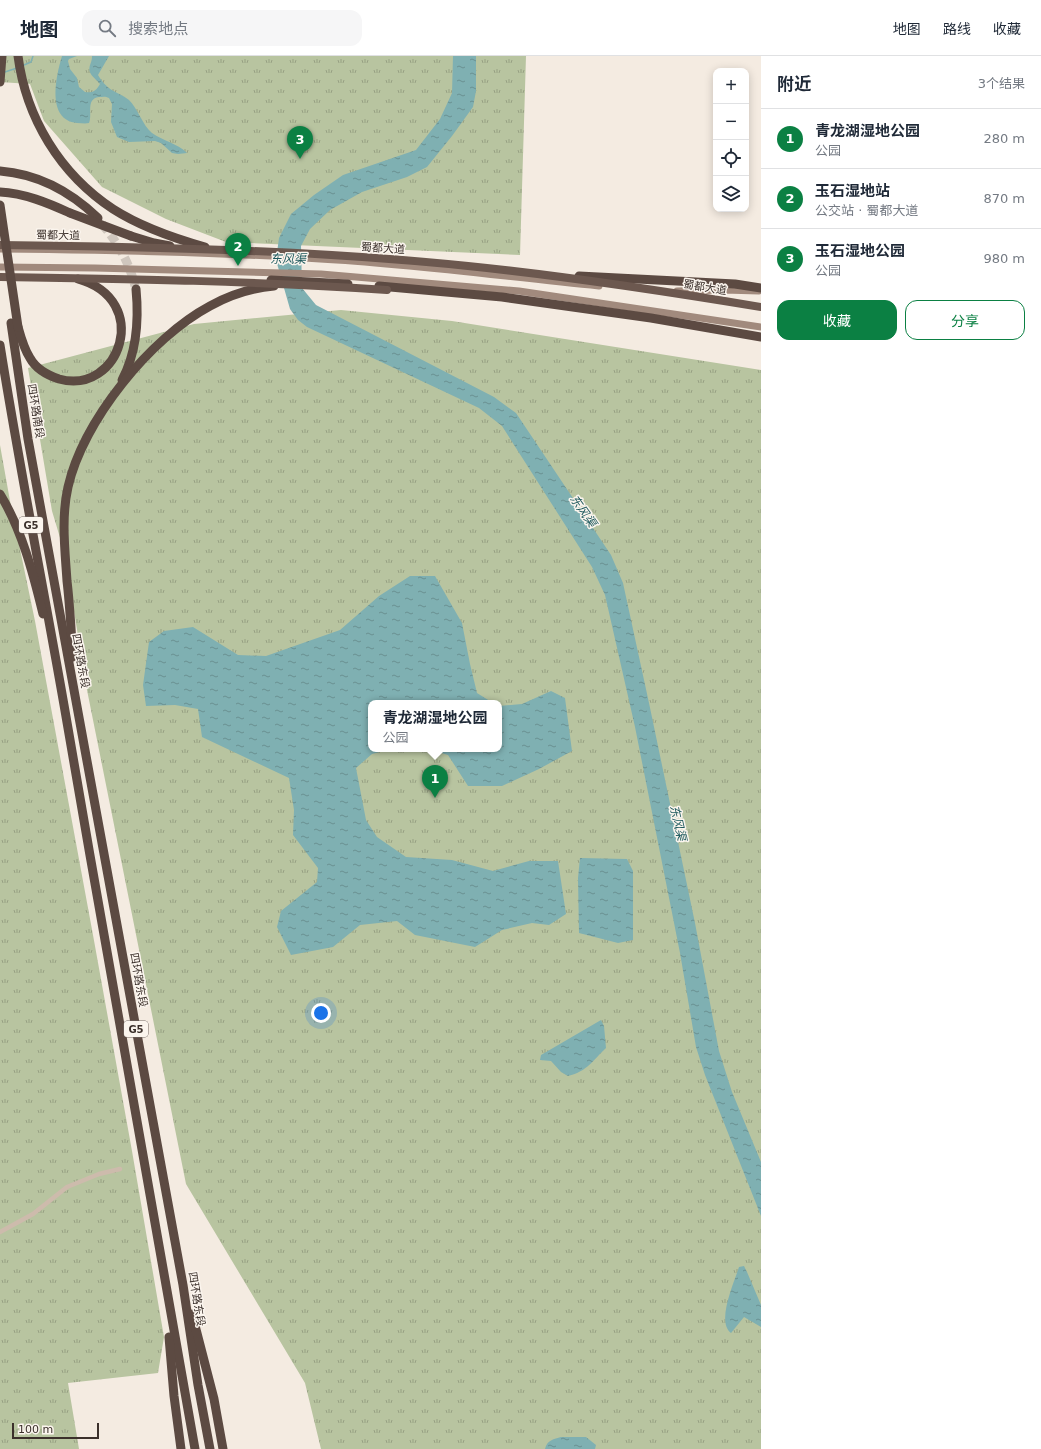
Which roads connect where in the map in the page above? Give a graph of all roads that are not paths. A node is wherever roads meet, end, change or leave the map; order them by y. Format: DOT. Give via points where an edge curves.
graph roads {
  1 [pos="2,56"];
  2 [pos="18,56"];
  3 [pos="0,82"];
  4 [pos="0,171"];
  5 [pos="0,192"];
  6 [pos="0,205"];
  7 [pos="0,214"];
  8 [pos="98,218"];
  9 [pos="0,245"];
  10 [pos="205,248"];
  11 [pos="0,249"];
  12 [pos="255,252"];
  13 [pos="322,256"];
  14 [pos="0,267"];
  15 [pos="254,275"];
  16 [pos="0,276"];
  17 [pos="67,276"];
  18 [pos="321,278"];
  19 [pos="761,288"];
  20 [pos="136,289"];
  21 [pos="388,290"];
  22 [pos="761,292"];
  23 [pos="761,307"];
  24 [pos="15,325"];
  25 [pos="761,327"];
  26 [pos="761,337"];
  27 [pos="0,345"];
  28 [pos="114,394"];
  29 [pos="0,494"];
  30 [pos="59,609"];
  31 [pos="45,611"];
  32 [pos="76,700"];
  33 [pos="120,1169"];
  34 [pos="173,1231"];
  35 [pos="0,1232"];
  36 [pos="165,1288"];
  37 [pos="181,1449"];
  38 [pos="195,1449"];
  39 [pos="210,1449"];
  40 [pos="223,1449"];
  1 -- 3 [label="highway"];
  2 -- 10 [label="highway" via="31,109 56,155 70,173 113,209 142,225"];
  4 -- 8 [label="highway" via="42,180 68,194"];
  5 -- 10 [label="highway, bridge" via="32,198 154,243"];
  6 -- 24 [label="highway, bridge"];
  7 -- 24 [label="highway, 四环路南段 / G5, bridge" via="3,268"];
  9 -- 23 [label="highway, 蜀都大道, bridge" via="231,249 390,259 616,284"];
  10 -- 12 [label="highway"];
  11 -- 12 [label="main road"];
  12 -- 13 [label="highway, bridge"];
  13 -- 19 [label="highway" via="472,265 577,276 736,284"];
  13 -- 22 [label="main road" via="630,289"];
  14 -- 15 [label="main road"];
  15 -- 17 [label="highway"];
  15 -- 18 [label="highway"];
  16 -- 17 [label="highway"];
  16 -- 21 [label="highway, bridge" via="149,279"];
  17 -- 24 [label="highway" via="98,287 109,296 116,307 122,334 114,357 105,368 94,376 80,380 66,381 52,376 37,368"];
  18 -- 25 [label="main road" via="519,291"];
  18 -- 26 [label="highway" via="502,297"];
  18 -- 28 [label="highway, bridge" via="252,290 210,306 167,336"];
  20 -- 28 [label="highway" via="136,336 130,360"];
  24 -- 30 [label="highway, 四环路南段 / G5" via="28,439"];
  27 -- 31 [label="highway, G5"];
  28 -- 32 [label="highway" via="86,438 75,462 63,519"];
  29 -- 31 [label="highway" via="21,537"];
  30 -- 32 [label="highway, 四环路东段 / G5"];
  31 -- 36 [label="highway, G5"];
  32 -- 34 [label="highway, 四环路东段 / G5"];
  33 -- 35 [label="street" via="99,1174 67,1187 33,1214"];
  34 -- 39 [label="highway, 四环路东段 / G5"];
  34 -- 40 [label="highway" via="214,1399"];
  36 -- 37 [label="highway"];
  36 -- 38 [label="highway, G5"];
}
